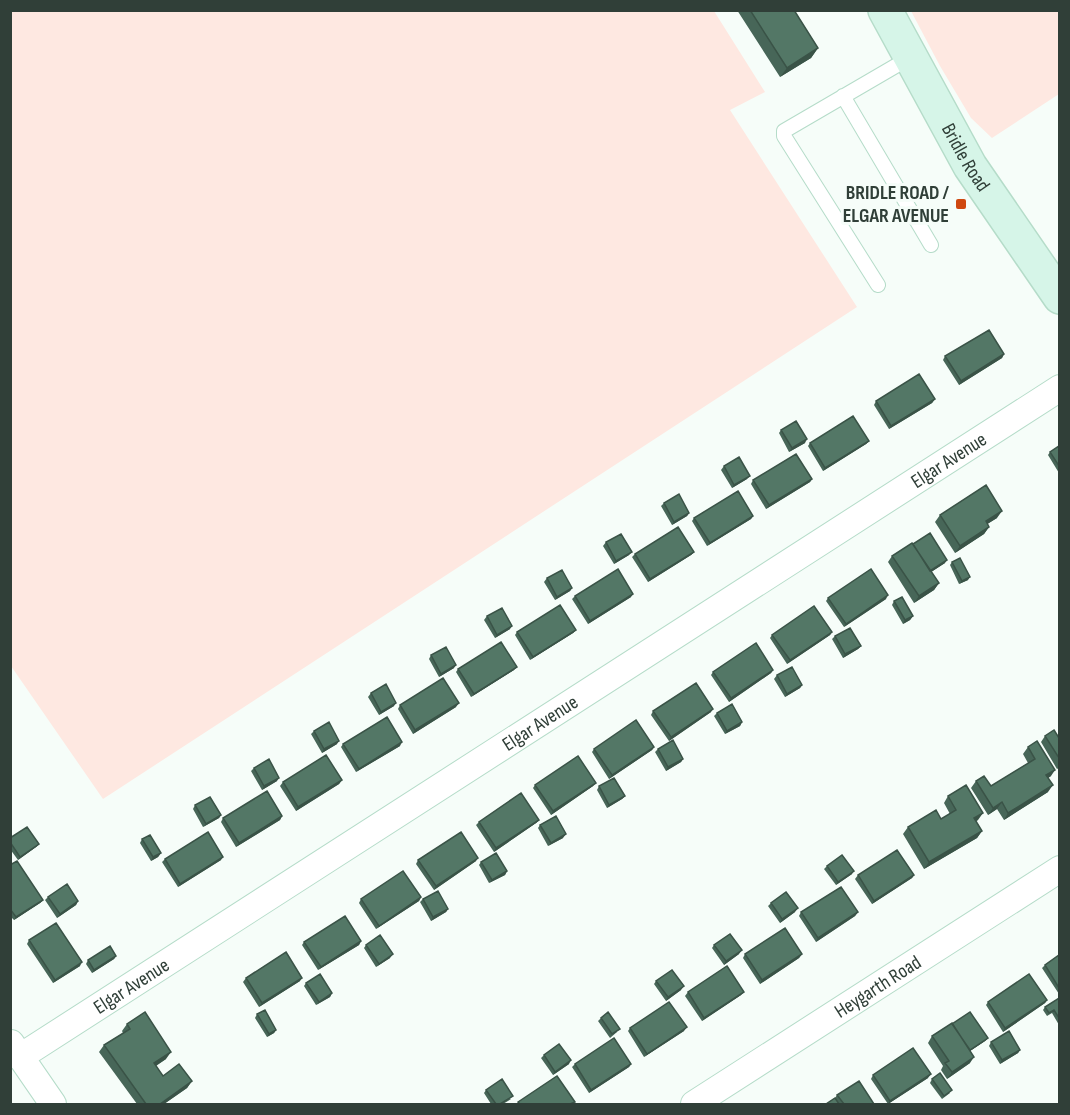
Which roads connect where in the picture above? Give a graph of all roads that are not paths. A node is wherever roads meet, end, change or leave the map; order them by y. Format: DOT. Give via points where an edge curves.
graph roads {
  1 [pos="885,10"];
  2 [pos="911,57"];
  3 [pos="843,96"];
  4 [pos="931,245"];
  5 [pos="878,285"];
  6 [pos="1059,297"];
  7 [pos="1059,388"];
  8 [pos="1059,869"];
  9 [pos="15,1050"];
  10 [pos="52,1104"];
  11 [pos="694,1104"];
  1 -- 2 [label="street, Bridle Road"];
  2 -- 3 [label="lane"];
  2 -- 6 [label="street, Bridle Road" via="970,165"];
  3 -- 4 [label="lane"];
  3 -- 5 [label="lane" via="788,128 784,135"];
  7 -- 9 [label="street, Elgar Avenue"];
  8 -- 11 [label="street, Heygarth Road"];
  9 -- 10 [label="street"];
}
